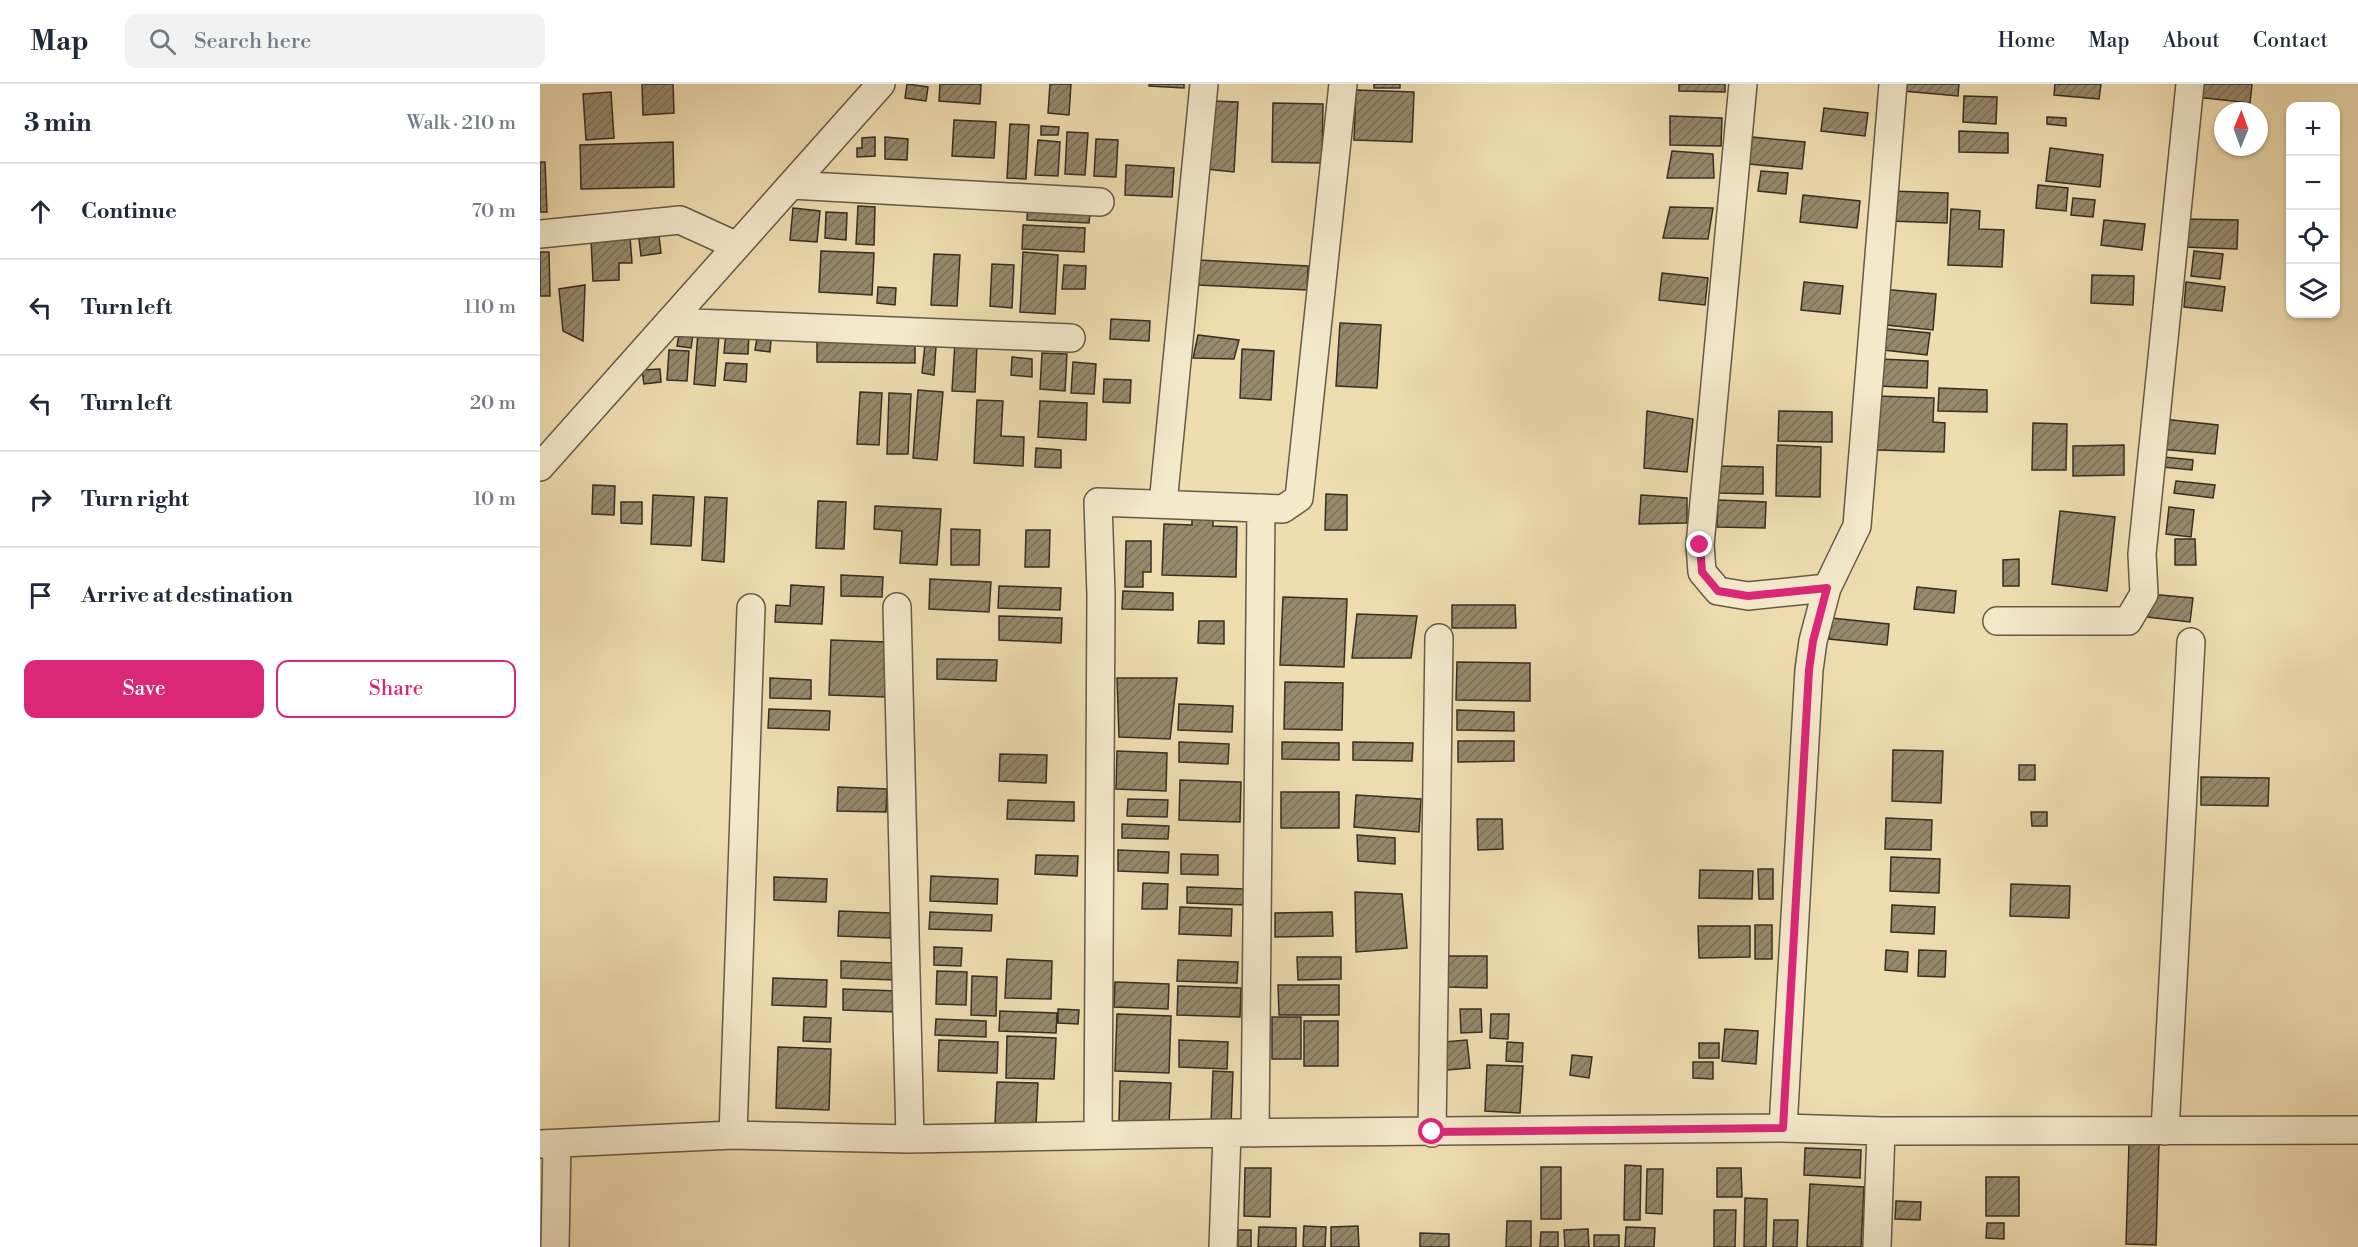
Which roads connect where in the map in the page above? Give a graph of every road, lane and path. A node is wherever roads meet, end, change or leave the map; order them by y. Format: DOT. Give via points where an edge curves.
graph roads {
  1 [pos="881,84"];
  2 [pos="1204,84"];
  3 [pos="1343,84"];
  4 [pos="1743,84"];
  5 [pos="1893,84"];
  6 [pos="2190,84"];
  7 [pos="791,185"];
  8 [pos="1100,202"];
  9 [pos="540,234"];
  10 [pos="737,246"];
  11 [pos="669,322"];
  12 [pos="1071,338"];
  13 [pos="540,466"];
  14 [pos="1163,504"];
  15 [pos="1261,508"];
  16 [pos="1827,588"];
  17 [pos="751,608"];
  18 [pos="897,608"];
  19 [pos="1997,621"];
  20 [pos="1439,638"];
  21 [pos="2191,642"];
  22 [pos="1783,1128"];
  23 [pos="2358,1130"];
  24 [pos="1881,1131"];
  25 [pos="2165,1131"];
  26 [pos="1432,1132"];
  27 [pos="1227,1133"];
  28 [pos="1255,1133"];
  29 [pos="733,1135"];
  30 [pos="1098,1135"];
  31 [pos="910,1139"];
  32 [pos="549,1144"];
  33 [pos="555,1247"];
  34 [pos="1223,1247"];
  35 [pos="1877,1247"];
  1 -- 7 [label="street"];
  2 -- 14 [label="street"];
  3 -- 15 [label="street" via="1299,498 1283,509"];
  4 -- 16 [label="street" via="1700,545 1702,572 1718,591 1748,596"];
  5 -- 16 [label="street" via="1857,526"];
  6 -- 19 [label="street" via="2142,554 2144,594 2128,621"];
  7 -- 8 [label="street"];
  7 -- 10 [label="street"];
  9 -- 10 [label="street" via="680,219"];
  10 -- 11 [label="street"];
  11 -- 12 [label="street"];
  11 -- 13 [label="street"];
  14 -- 15 [label="street"];
  14 -- 30 [label="street" via="1098,502 1101,607"];
  15 -- 28 [label="street"];
  16 -- 22 [label="street" via="1809,670"];
  17 -- 29 [label="street"];
  18 -- 31 [label="street"];
  20 -- 26 [label="street"];
  21 -- 25 [label="street"];
  22 -- 24 [label="street"];
  22 -- 26 [label="street"];
  23 -- 25 [label="street"];
  24 -- 25 [label="street"];
  24 -- 35 [label="street"];
  26 -- 28 [label="street"];
  27 -- 28 [label="street"];
  27 -- 30 [label="street"];
  27 -- 34 [label="street"];
  29 -- 31 [label="street"];
  29 -- 32 [label="street"];
  30 -- 31 [label="street"];
  32 -- 33 [label="street"];
}
